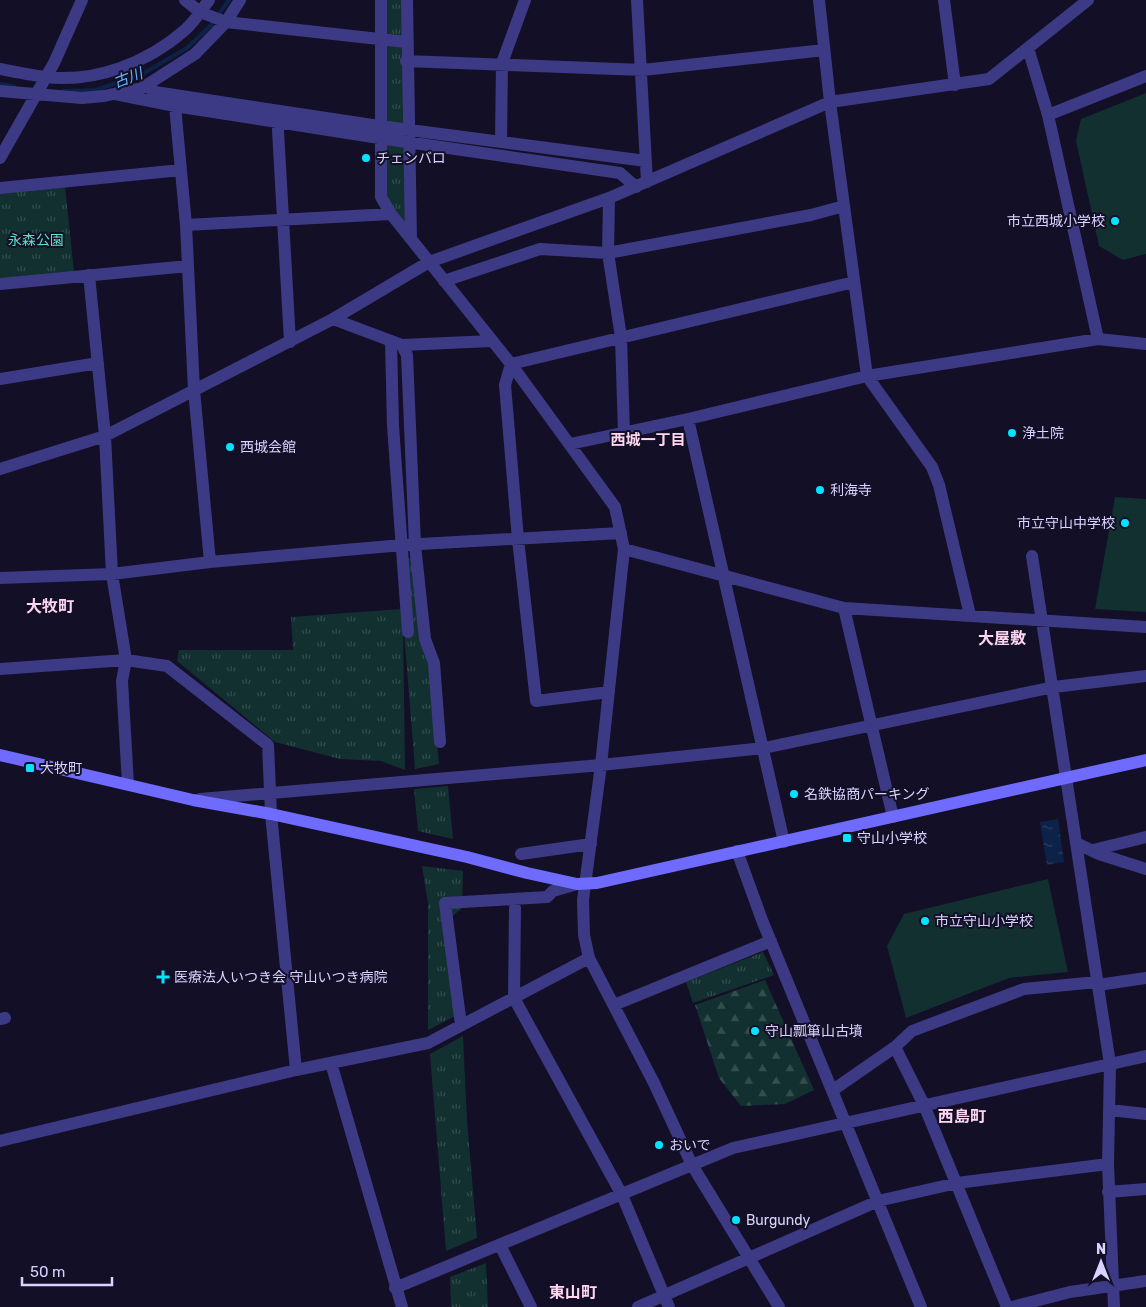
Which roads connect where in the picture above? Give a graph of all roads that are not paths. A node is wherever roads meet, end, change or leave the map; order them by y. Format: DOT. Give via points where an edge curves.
graph roads {
  1 [pos="82,0"];
  2 [pos="185,0"];
  3 [pos="209,0"];
  4 [pos="240,0"];
  5 [pos="381,0"];
  6 [pos="407,0"];
  7 [pos="525,0"];
  8 [pos="637,0"];
  9 [pos="820,0"];
  10 [pos="944,0"];
  11 [pos="1088,0"];
  12 [pos="204,14"];
  13 [pos="223,21"];
  14 [pos="379,40"];
  15 [pos="406,42"];
  16 [pos="1028,48"];
  17 [pos="824,50"];
  18 [pos="406,61"];
  19 [pos="502,63"];
  20 [pos="0,69"];
  21 [pos="643,70"];
  22 [pos="1146,76"];
  23 [pos="46,77"];
  24 [pos="145,85"];
  25 [pos="955,85"];
  26 [pos="0,90"];
  27 [pos="115,94"];
  28 [pos="36,95"];
  29 [pos="830,102"];
  30 [pos="175,106"];
  31 [pos="1048,115"];
  32 [pos="277,116"];
  33 [pos="410,129"];
  34 [pos="379,132"];
  35 [pos="501,141"];
  36 [pos="410,143"];
  37 [pos="0,158"];
  38 [pos="646,162"];
  39 [pos="181,170"];
  40 [pos="641,184"];
  41 [pos="0,188"];
  42 [pos="610,198"];
  43 [pos="844,206"];
  44 [pos="391,214"];
  45 [pos="283,218"];
  46 [pos="186,225"];
  47 [pos="411,239"];
  48 [pos="608,253"];
  49 [pos="429,262"];
  50 [pos="188,266"];
  51 [pos="89,275"];
  52 [pos="444,280"];
  53 [pos="854,282"];
  54 [pos="0,284"];
  55 [pos="334,319"];
  56 [pos="621,337"];
  57 [pos="1098,339"];
  58 [pos="492,341"];
  59 [pos="290,342"];
  60 [pos="397,343"];
  61 [pos="1146,344"];
  62 [pos="98,363"];
  63 [pos="511,364"];
  64 [pos="867,376"];
  65 [pos="0,379"];
  66 [pos="194,390"];
  67 [pos="688,419"];
  68 [pos="624,433"];
  69 [pos="105,436"];
  70 [pos="570,444"];
  71 [pos="0,469"];
  72 [pos="621,533"];
  73 [pos="518,538"];
  74 [pos="402,545"];
  75 [pos="415,545"];
  76 [pos="624,549"];
  77 [pos="1032,556"];
  78 [pos="210,562"];
  79 [pos="112,574"];
  80 [pos="724,576"];
  81 [pos="0,578"];
  82 [pos="844,608"];
  83 [pos="970,615"];
  84 [pos="1043,620"];
  85 [pos="1146,628"];
  86 [pos="408,632"];
  87 [pos="126,660"];
  88 [pos="0,669"];
  89 [pos="1146,676"];
  90 [pos="1054,687"];
  91 [pos="609,692"];
  92 [pos="870,726"];
  93 [pos="440,742"];
  94 [pos="764,748"];
  95 [pos="0,755"];
  96 [pos="1146,760"];
  97 [pos="601,766"];
  98 [pos="1067,778"];
  99 [pos="128,784"];
  100 [pos="270,794"];
  101 [pos="193,800"];
  102 [pos="270,814"];
  103 [pos="892,817"];
  104 [pos="1146,838"];
  105 [pos="784,842"];
  106 [pos="1076,843"];
  107 [pos="591,844"];
  108 [pos="1093,850"];
  109 [pos="737,851"];
  110 [pos="521,854"];
  111 [pos="1146,869"];
  112 [pos="581,884"];
  113 [pos="515,908"];
  114 [pos="771,941"];
  115 [pos="589,958"];
  116 [pos="1146,978"];
  117 [pos="1098,983"];
  118 [pos="514,998"];
  119 [pos="614,1006"];
  120 [pos="461,1026"];
  121 [pos="895,1047"];
  122 [pos="1146,1056"];
  123 [pos="331,1063"];
  124 [pos="1110,1064"];
  125 [pos="296,1070"];
  126 [pos="833,1090"];
  127 [pos="924,1105"];
  128 [pos="1110,1110"];
  129 [pos="1146,1114"];
  130 [pos="846,1124"];
  131 [pos="0,1141"];
  132 [pos="1108,1164"];
  133 [pos="692,1165"];
  134 [pos="957,1183"];
  135 [pos="1146,1189"];
  136 [pos="1108,1192"];
  137 [pos="622,1195"];
  138 [pos="878,1201"];
  139 [pos="500,1245"];
  140 [pos="750,1259"];
  141 [pos="1146,1281"];
  142 [pos="1113,1285"];
  143 [pos="395,1288"];
  144 [pos="666,1301"];
  145 [pos="402,1307"];
  146 [pos="531,1307"];
  147 [pos="638,1307"];
  148 [pos="779,1307"];
  149 [pos="922,1307"];
  150 [pos="1007,1307"];
  151 [pos="1012,1307"];
  152 [pos="1114,1307"];
  1 -- 23 [label="street"];
  2 -- 12 [label="street"];
  3 -- 12 [label="street"];
  4 -- 13 [label="street"];
  5 -- 14 [label="street"];
  6 -- 15 [label="street"];
  7 -- 19 [label="street"];
  8 -- 21 [label="street"];
  9 -- 17 [label="street"];
  10 -- 25 [label="street"];
  11 -- 16 [label="street"];
  12 -- 13 [label="street"];
  12 -- 23 [label="street" via="175,38 135,63 113,72 68,78"];
  13 -- 14 [label="street"];
  13 -- 24 [label="street" via="195,54"];
  14 -- 15 [label="street"];
  14 -- 34 [label="street"];
  15 -- 18 [label="street"];
  16 -- 25 [label="street" via="989,79"];
  16 -- 31 [label="street"];
  17 -- 21 [label="street"];
  17 -- 29 [label="street"];
  18 -- 19 [label="street"];
  18 -- 33 [label="street"];
  19 -- 21 [label="street"];
  19 -- 35 [label="street"];
  20 -- 23 [label="street"];
  21 -- 38 [label="street"];
  22 -- 31 [label="street"];
  23 -- 28 [label="street"];
  24 -- 27 [label="street"];
  24 -- 32 [label="street" via="155,92"];
  25 -- 29 [label="street"];
  26 -- 28 [label="street"];
  27 -- 28 [label="street" via="82,98"];
  27 -- 30 [label="street"];
  28 -- 37 [label="street"];
  29 -- 40 [label="street"];
  29 -- 43 [label="street"];
  30 -- 32 [label="street"];
  30 -- 39 [label="street"];
  31 -- 57 [label="street"];
  32 -- 34 [label="street"];
  32 -- 45 [label="street"];
  33 -- 34 [label="street"];
  33 -- 35 [label="street"];
  33 -- 36 [label="street"];
  34 -- 36 [label="street"];
  34 -- 44 [label="street" via="381,198"];
  35 -- 38 [label="street"];
  36 -- 40 [label="street" via="620,174"];
  36 -- 47 [label="street"];
  38 -- 40 [label="street"];
  39 -- 41 [label="street"];
  39 -- 46 [label="street"];
  40 -- 42 [label="street"];
  42 -- 48 [label="street"];
  42 -- 49 [label="street"];
  43 -- 48 [label="street" via="811,216"];
  43 -- 53 [label="street"];
  44 -- 45 [label="street"];
  44 -- 47 [label="street"];
  45 -- 46 [label="street"];
  45 -- 59 [label="street"];
  46 -- 50 [label="street"];
  47 -- 49 [label="street"];
  48 -- 52 [label="street" via="540,249"];
  48 -- 56 [label="street"];
  49 -- 52 [label="street"];
  49 -- 55 [label="street"];
  50 -- 51 [label="street"];
  50 -- 66 [label="street"];
  51 -- 54 [label="street"];
  51 -- 62 [label="street"];
  52 -- 58 [label="street"];
  53 -- 56 [label="street"];
  53 -- 64 [label="street"];
  55 -- 59 [label="street"];
  55 -- 60 [label="street"];
  56 -- 63 [label="street"];
  56 -- 68 [label="street"];
  57 -- 61 [label="street"];
  57 -- 64 [label="street"];
  58 -- 60 [label="street"];
  58 -- 63 [label="street"];
  59 -- 66 [label="street"];
  60 -- 74 [label="street" via="393,426"];
  60 -- 75 [label="street" via="407,355"];
  62 -- 65 [label="street"];
  62 -- 69 [label="street"];
  63 -- 70 [label="street"];
  63 -- 73 [label="street" via="505,385"];
  64 -- 67 [label="street"];
  64 -- 83 [label="street" via="932,467"];
  66 -- 69 [label="street"];
  66 -- 78 [label="street"];
  67 -- 68 [label="street"];
  67 -- 80 [label="street"];
  68 -- 70 [label="street"];
  69 -- 71 [label="street"];
  69 -- 79 [label="street"];
  70 -- 72 [label="street" via="615,507"];
  72 -- 73 [label="street"];
  72 -- 76 [label="street"];
  73 -- 75 [label="street"];
  73 -- 91 [label="street" via="536,701"];
  74 -- 75 [label="street"];
  74 -- 78 [label="street"];
  74 -- 86 [label="street"];
  75 -- 93 [label="street" via="425,639 434,663"];
  76 -- 80 [label="street"];
  76 -- 91 [label="street"];
  77 -- 84 [label="street"];
  78 -- 79 [label="street"];
  79 -- 81 [label="street"];
  79 -- 87 [label="street"];
  80 -- 82 [label="street"];
  80 -- 94 [label="street"];
  82 -- 83 [label="street"];
  82 -- 92 [label="street"];
  83 -- 84 [label="street"];
  84 -- 85 [label="street"];
  84 -- 90 [label="street"];
  87 -- 88 [label="street"];
  87 -- 99 [label="street" via="122,681"];
  87 -- 100 [label="street" via="167,666 268,746"];
  89 -- 90 [label="street"];
  90 -- 92 [label="street"];
  90 -- 98 [label="street"];
  91 -- 97 [label="street"];
  92 -- 94 [label="street"];
  92 -- 103 [label="street"];
  94 -- 97 [label="street"];
  94 -- 105 [label="street"];
  95 -- 99 [label="street"];
  96 -- 98 [label="street"];
  97 -- 100 [label="street"];
  97 -- 107 [label="street"];
  98 -- 103 [label="street"];
  98 -- 106 [label="street"];
  99 -- 101 [label="street"];
  100 -- 101 [label="street"];
  100 -- 102 [label="street"];
  101 -- 102 [label="street"];
  102 -- 112 [label="street"];
  102 -- 125 [label="street"];
  103 -- 105 [label="street"];
  104 -- 108 [label="street"];
  105 -- 109 [label="street"];
  106 -- 108 [label="street"];
  106 -- 117 [label="street"];
  107 -- 110 [label="street"];
  107 -- 112 [label="street"];
  108 -- 111 [label="street"];
  109 -- 112 [label="street"];
  109 -- 114 [label="street"];
  112 -- 115 [label="street"];
  112 -- 120 [label="street" via="553,890 547,897 444,903"];
  113 -- 118 [label="street"];
  114 -- 119 [label="street"];
  114 -- 126 [label="street"];
  115 -- 118 [label="street"];
  115 -- 119 [label="street"];
  116 -- 117 [label="street"];
  117 -- 121 [label="street" via="1024,989 912,1031"];
  117 -- 124 [label="street"];
  118 -- 120 [label="street"];
  118 -- 137 [label="street"];
  119 -- 133 [label="street"];
  120 -- 123 [label="street" via="428,1043"];
  121 -- 126 [label="street"];
  121 -- 127 [label="street"];
  122 -- 124 [label="street"];
  123 -- 125 [label="street"];
  123 -- 143 [label="street"];
  124 -- 127 [label="street"];
  124 -- 128 [label="street"];
  125 -- 131 [label="street"];
  126 -- 130 [label="street"];
  127 -- 130 [label="street"];
  127 -- 134 [label="street"];
  128 -- 129 [label="street"];
  128 -- 132 [label="street"];
  130 -- 133 [label="street" via="732,1148"];
  130 -- 138 [label="street"];
  132 -- 134 [label="street"];
  132 -- 136 [label="street"];
  133 -- 137 [label="street"];
  133 -- 140 [label="street"];
  134 -- 138 [label="street"];
  134 -- 150 [label="street"];
  135 -- 136 [label="street"];
  136 -- 142 [label="street"];
  137 -- 139 [label="street"];
  137 -- 144 [label="street"];
  138 -- 140 [label="street"];
  138 -- 149 [label="street"];
  139 -- 143 [label="street"];
  139 -- 146 [label="street"];
  140 -- 144 [label="street"];
  140 -- 148 [label="street"];
  141 -- 142 [label="street"];
  142 -- 151 [label="street"];
  142 -- 152 [label="street"];
  143 -- 145 [label="street"];
  144 -- 147 [label="street"];
}
